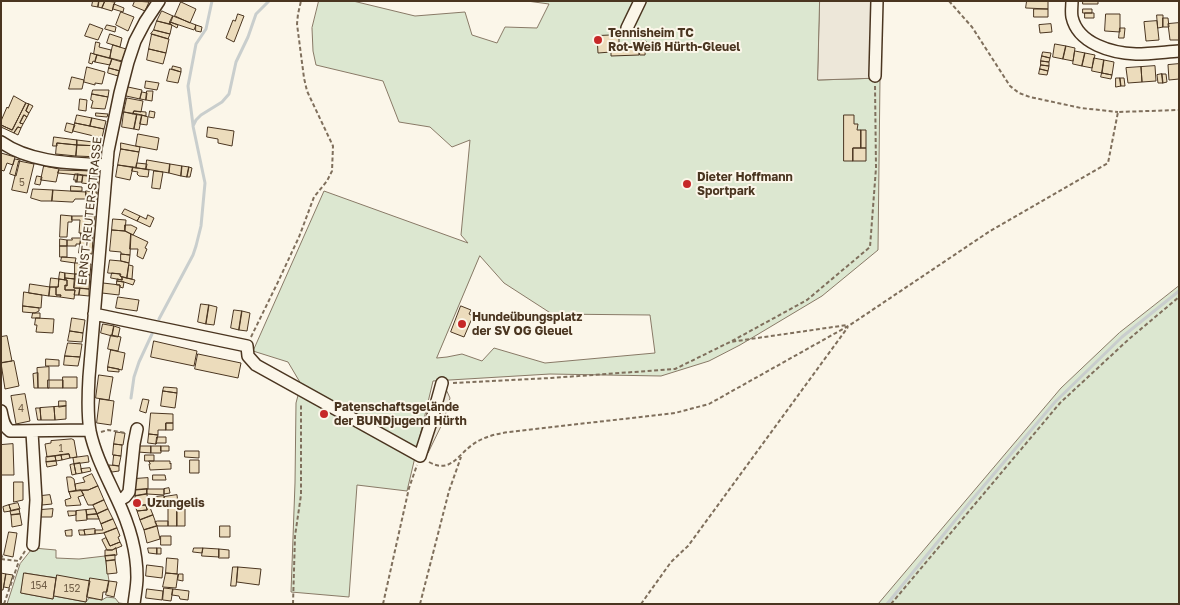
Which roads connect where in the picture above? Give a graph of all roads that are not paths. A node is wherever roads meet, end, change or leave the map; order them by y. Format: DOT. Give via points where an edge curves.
graph roads {
  1 [pos="159,1"];
  2 [pos="640,1"];
  3 [pos="877,1"];
  4 [pos="1072,1"];
  5 [pos="627,28"];
  6 [pos="1179,50"];
  7 [pos="875,76"];
  8 [pos="1,142"];
  9 [pos="107,165"];
  10 [pos="94,314"];
  11 [pos="442,383"];
  12 [pos="1,411"];
  13 [pos="32,432"];
  14 [pos="136,432"];
  15 [pos="91,433"];
  16 [pos="118,501"];
  17 [pos="33,544"];
  18 [pos="134,604"];
  1 -- 9 [label="street, ERNST-REUTER-STRASSE" via="135,41 128,62"];
  2 -- 5 [label="street"];
  3 -- 7 [label="street"];
  4 -- 6 [label="street" via="1072,18 1078,31 1096,45 1136,54"];
  8 -- 9 [label="street" via="25,154 55,162"];
  9 -- 10 [label="street, ERNST-REUTER-STRASSE"];
  10 -- 11 [label="street" via="247,346 248,356 256,365 420,456"];
  10 -- 15 [label="street, ERNST-REUTER-STRASSE" via="88,405"];
  12 -- 13 [label="street" via="6,429"];
  13 -- 15 [label="street"];
  13 -- 17 [label="street" via="36,500"];
  14 -- 16 [label="street" via="128,492"];
  15 -- 16 [label="street, ERNST-REUTER-STRASSE"];
  16 -- 18 [label="street, ERNST-REUTER-STRASSE" via="135,554"];
}
